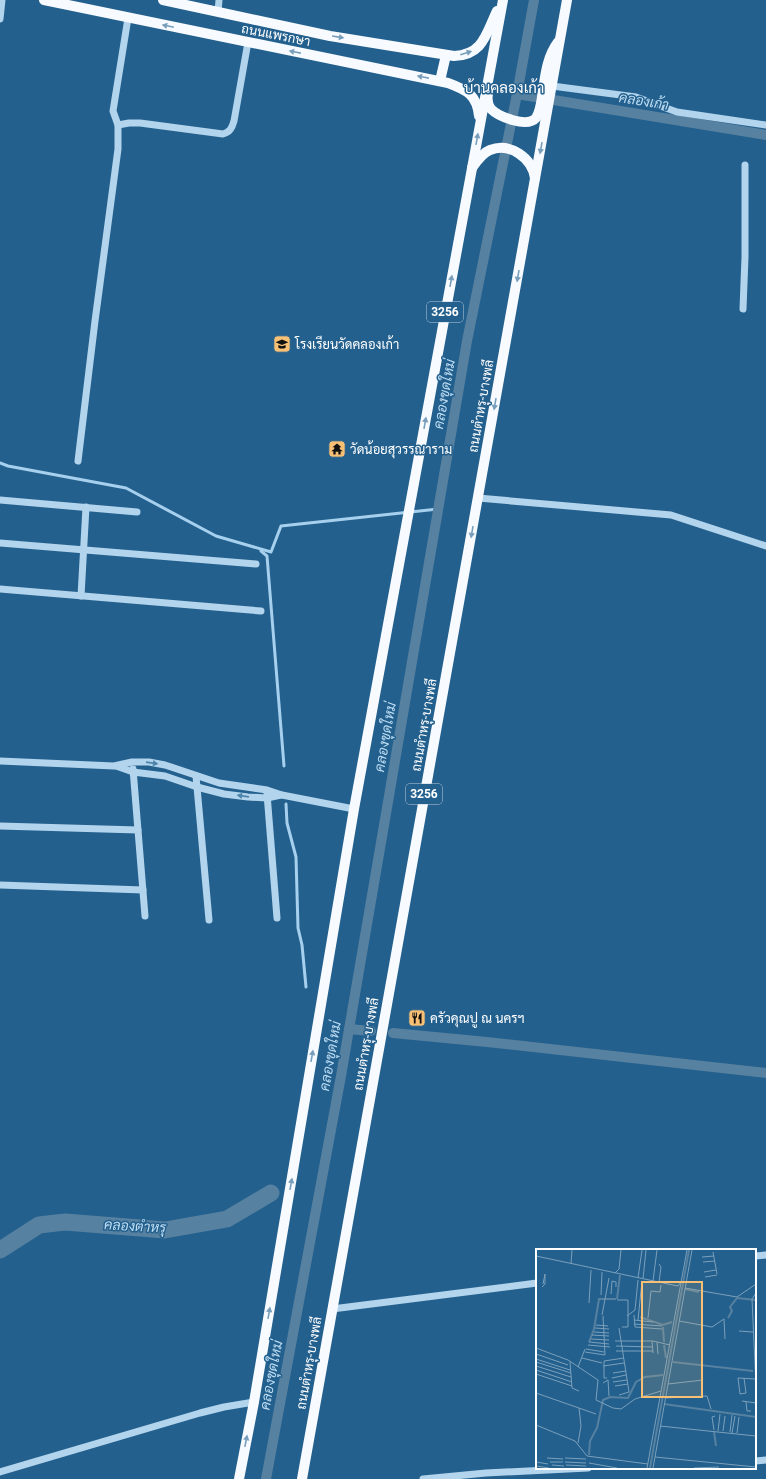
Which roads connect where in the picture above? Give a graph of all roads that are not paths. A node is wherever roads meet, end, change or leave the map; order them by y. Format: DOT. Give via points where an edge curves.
graph roads {
  1 [pos="2,0"];
  2 [pos="44,0"];
  3 [pos="163,0"];
  4 [pos="219,0"];
  5 [pos="504,0"];
  6 [pos="567,0"];
  7 [pos="218,12"];
  8 [pos="128,18"];
  9 [pos="0,19"];
  10 [pos="248,42"];
  11 [pos="446,55"];
  12 [pos="440,81"];
  13 [pos="549,89"];
  14 [pos="544,109"];
  15 [pos="480,122"];
  16 [pos="118,125"];
  17 [pos="766,125"];
  18 [pos="745,165"];
  19 [pos="471,169"];
  20 [pos="535,180"];
  21 [pos="743,309"];
  22 [pos="78,461"];
  23 [pos="478,498"];
  24 [pos="0,500"];
  25 [pos="86,507"];
  26 [pos="137,512"];
  27 [pos="0,543"];
  28 [pos="766,546"];
  29 [pos="83,550"];
  30 [pos="256,564"];
  31 [pos="0,589"];
  32 [pos="81,596"];
  33 [pos="262,611"];
  34 [pos="0,761"];
  35 [pos="132,762"];
  36 [pos="114,766"];
  37 [pos="133,772"];
  38 [pos="196,776"];
  39 [pos="197,787"];
  40 [pos="267,794"];
  41 [pos="354,808"];
  42 [pos="0,826"];
  43 [pos="138,830"];
  44 [pos="0,884"];
  45 [pos="143,890"];
  46 [pos="145,916"];
  47 [pos="277,918"];
  48 [pos="210,920"];
  49 [pos="766,1255"];
  50 [pos="756,1256"];
  51 [pos="536,1283"];
  52 [pos="332,1309"];
  53 [pos="254,1402"];
  54 [pos="766,1460"];
  55 [pos="756,1461"];
  56 [pos="564,1469"];
  57 [pos="0,1472"];
  58 [pos="239,1479"];
  59 [pos="302,1479"];
  60 [pos="423,1479"];
  1 -- 9 [label="street"];
  2 -- 8 [label="main road, ถนนแพรกษา"];
  3 -- 7 [label="main road, ถนนแพรกษา"];
  4 -- 7 [label="street"];
  11 -- 5 [label="main road, ถนนแพรกษา, one-way" via="468,54 478,48"];
  5 -- 14 [label="main road" via="489,104 494,111 508,119 527,122"];
  5 -- 15 [label="main road, 3256"];
  6 -- 13 [label="main road, ถนนตำหรุ-บางพลี / 3256"];
  7 -- 11 [label="main road, ถนนแพรกษา, one-way" via="330,36"];
  10 -- 8 [label="main road, ถนนแพรกษา, one-way"];
  8 -- 16 [label="street" via="113,111"];
  12 -- 10 [label="main road, ถนนแพรกษา, one-way"];
  10 -- 16 [label="street" via="234,121 229,132 223,134 129,122"];
  11 -- 12 [label="main road"];
  12 -- 15 [label="main road, ถนนแพรกษา" via="454,85 469,94 476,102"];
  13 -- 14 [label="main road, ถนนตำหรุ-บางพลี / 3256"];
  13 -- 17 [label="street" via="636,97 677,112"];
  14 -- 20 [label="main road, ถนนตำหรุ-บางพลี / 3256, one-way"];
  19 -- 15 [label="main road, 3256, one-way"];
  16 -- 22 [label="street" via="118,149"];
  18 -- 21 [label="street"];
  19 -- 20 [label="main road" via="486,152 495,148 505,148 526,159 533,169"];
  41 -- 19 [label="main road, 3256, one-way"];
  20 -- 23 [label="main road, ถนนตำหรุ-บางพลี / 3256, one-way"];
  23 -- 28 [label="street" via="671,515"];
  23 -- 52 [label="main road, ถนนตำหรุ-บางพลี / 3256, one-way"];
  24 -- 25 [label="street"];
  25 -- 26 [label="street"];
  25 -- 29 [label="street"];
  27 -- 29 [label="street"];
  29 -- 30 [label="street"];
  29 -- 32 [label="street"];
  31 -- 32 [label="street"];
  32 -- 33 [label="street"];
  34 -- 36 [label="street"];
  35 -- 36 [label="street"];
  35 -- 37 [label="street"];
  35 -- 38 [label="street, one-way" via="165,765"];
  36 -- 37 [label="street"];
  37 -- 39 [label="street" via="165,776"];
  37 -- 43 [label="street"];
  38 -- 39 [label="street"];
  38 -- 40 [label="street"];
  40 -- 39 [label="street, one-way" via="248,797"];
  39 -- 48 [label="street"];
  40 -- 41 [label="street"];
  40 -- 47 [label="street"];
  53 -- 41 [label="main road, 3256, one-way"];
  42 -- 43 [label="street"];
  43 -- 45 [label="street"];
  44 -- 45 [label="street"];
  45 -- 46 [label="street"];
  49 -- 50 [label="street"];
  51 -- 52 [label="street"];
  52 -- 59 [label="main road, ถนนตำหรุ-บางพลี / 3256"];
  53 -- 57 [label="street" via="200,1413"];
  58 -- 53 [label="main road, 3256, one-way"];
  54 -- 55 [label="street"];
  56 -- 60 [label="street"];
}
